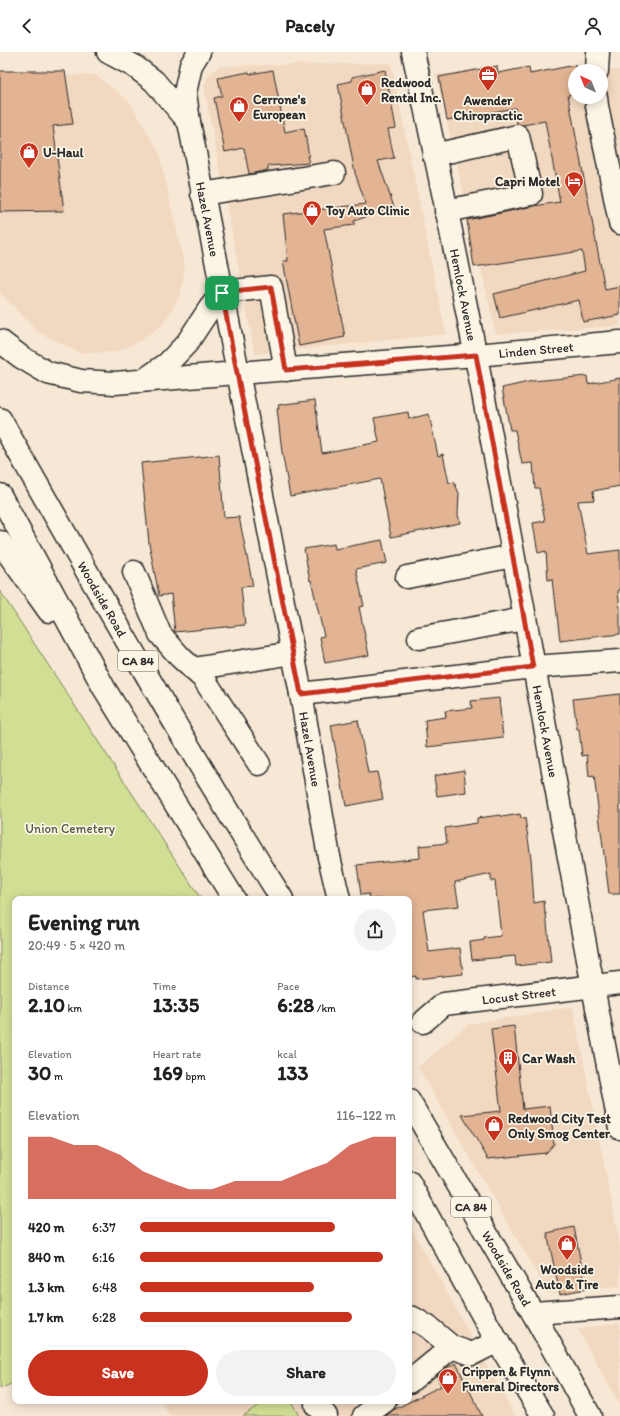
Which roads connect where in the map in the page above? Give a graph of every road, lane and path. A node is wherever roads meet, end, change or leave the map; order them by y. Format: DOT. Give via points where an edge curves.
graph roads {
  1 [pos="108,52"];
  2 [pos="199,52"];
  3 [pos="413,52"];
  4 [pos="598,52"];
  5 [pos="597,64"];
  6 [pos="597,104"];
  7 [pos="189,122"];
  8 [pos="434,155"];
  9 [pos="334,173"];
  10 [pos="202,194"];
  11 [pos="446,211"];
  12 [pos="620,223"];
  13 [pos="222,293"];
  14 [pos="0,341"];
  15 [pos="620,342"];
  16 [pos="476,355"];
  17 [pos="286,370"];
  18 [pos="237,373"];
  19 [pos="143,381"];
  20 [pos="0,420"];
  21 [pos="0,495"];
  22 [pos="0,542"];
  23 [pos="513,556"];
  24 [pos="134,572"];
  25 [pos="407,577"];
  26 [pos="524,619"];
  27 [pos="419,638"];
  28 [pos="293,653"];
  29 [pos="620,661"];
  30 [pos="533,667"];
  31 [pos="193,669"];
  32 [pos="104,688"];
  33 [pos="301,694"];
  34 [pos="260,764"];
  35 [pos="232,896"];
  36 [pos="280,896"];
  37 [pos="338,896"];
  38 [pos="620,983"];
  39 [pos="592,986"];
  40 [pos="423,1022"];
  41 [pos="412,1106"];
  42 [pos="620,1128"];
  43 [pos="412,1187"];
  44 [pos="620,1307"];
  45 [pos="533,1313"];
  46 [pos="418,1324"];
  47 [pos="498,1342"];
  48 [pos="452,1347"];
  49 [pos="412,1380"];
  50 [pos="316,1404"];
  51 [pos="381,1404"];
  52 [pos="326,1416"];
  53 [pos="364,1416"];
  54 [pos="543,1416"];
  55 [pos="590,1416"];
  1 -- 7 [label="main road" via="134,66 154,81"];
  2 -- 7 [label="main road, Hazel Avenue" via="191,66 185,93"];
  3 -- 8 [label="main road, Hemlock Avenue"];
  4 -- 5 [label="main road"];
  6 -- 12 [label="main road"];
  7 -- 10 [label="main road, Hazel Avenue"];
  8 -- 11 [label="main road, Hemlock Avenue"];
  8 -- 11 [label="main road" via="518,136 531,194"];
  9 -- 10 [label="main road"];
  10 -- 13 [label="main road, Hazel Avenue"];
  11 -- 16 [label="main road, Hemlock Avenue"];
  13 -- 17 [label="main road" via="271,287"];
  13 -- 18 [label="main road, Hazel Avenue"];
  13 -- 19 [label="main road" via="187,343 166,364"];
  14 -- 19 [label="main road, Linden Street" via="21,358 48,373 115,384"];
  15 -- 16 [label="main road, Linden Street"];
  16 -- 17 [label="main road, Linden Street"];
  16 -- 23 [label="main road, Hemlock Avenue"];
  17 -- 18 [label="main road, Linden Street"];
  18 -- 19 [label="main road, Linden Street"];
  18 -- 28 [label="main road, Hazel Avenue"];
  20 -- 36 [label="main road, Woodside Road / CA 84" via="108,609 244,840"];
  21 -- 32 [label="main road"];
  22 -- 32 [label="main road"];
  23 -- 25 [label="main road"];
  23 -- 26 [label="main road, Hemlock Avenue"];
  24 -- 31 [label="main road" via="160,634"];
  26 -- 27 [label="main road"];
  26 -- 30 [label="main road, Hemlock Avenue"];
  28 -- 31 [label="main road"];
  28 -- 33 [label="main road, Hazel Avenue"];
  29 -- 30 [label="main road"];
  30 -- 33 [label="main road"];
  30 -- 39 [label="main road, Hemlock Avenue"];
  31 -- 34 [label="main road" via="204,679"];
  32 -- 35 [label="main road"];
  33 -- 37 [label="main road, Hazel Avenue" via="329,857"];
  38 -- 39 [label="main road, Locust Street"];
  39 -- 40 [label="main road, Locust Street" via="444,1004"];
  39 -- 42 [label="main road, Hemlock Avenue"];
  41 -- 45 [label="main road, Woodside Road / CA 84"];
  43 -- 47 [label="main road"];
  44 -- 45 [label="main road"];
  45 -- 55 [label="main road, Woodside Road / CA 84"];
  46 -- 48 [label="main road"];
  47 -- 48 [label="main road" via="472,1354"];
  47 -- 54 [label="main road"];
  48 -- 49 [label="main road"];
  50 -- 52 [label="main road"];
  51 -- 53 [label="main road"];
}
